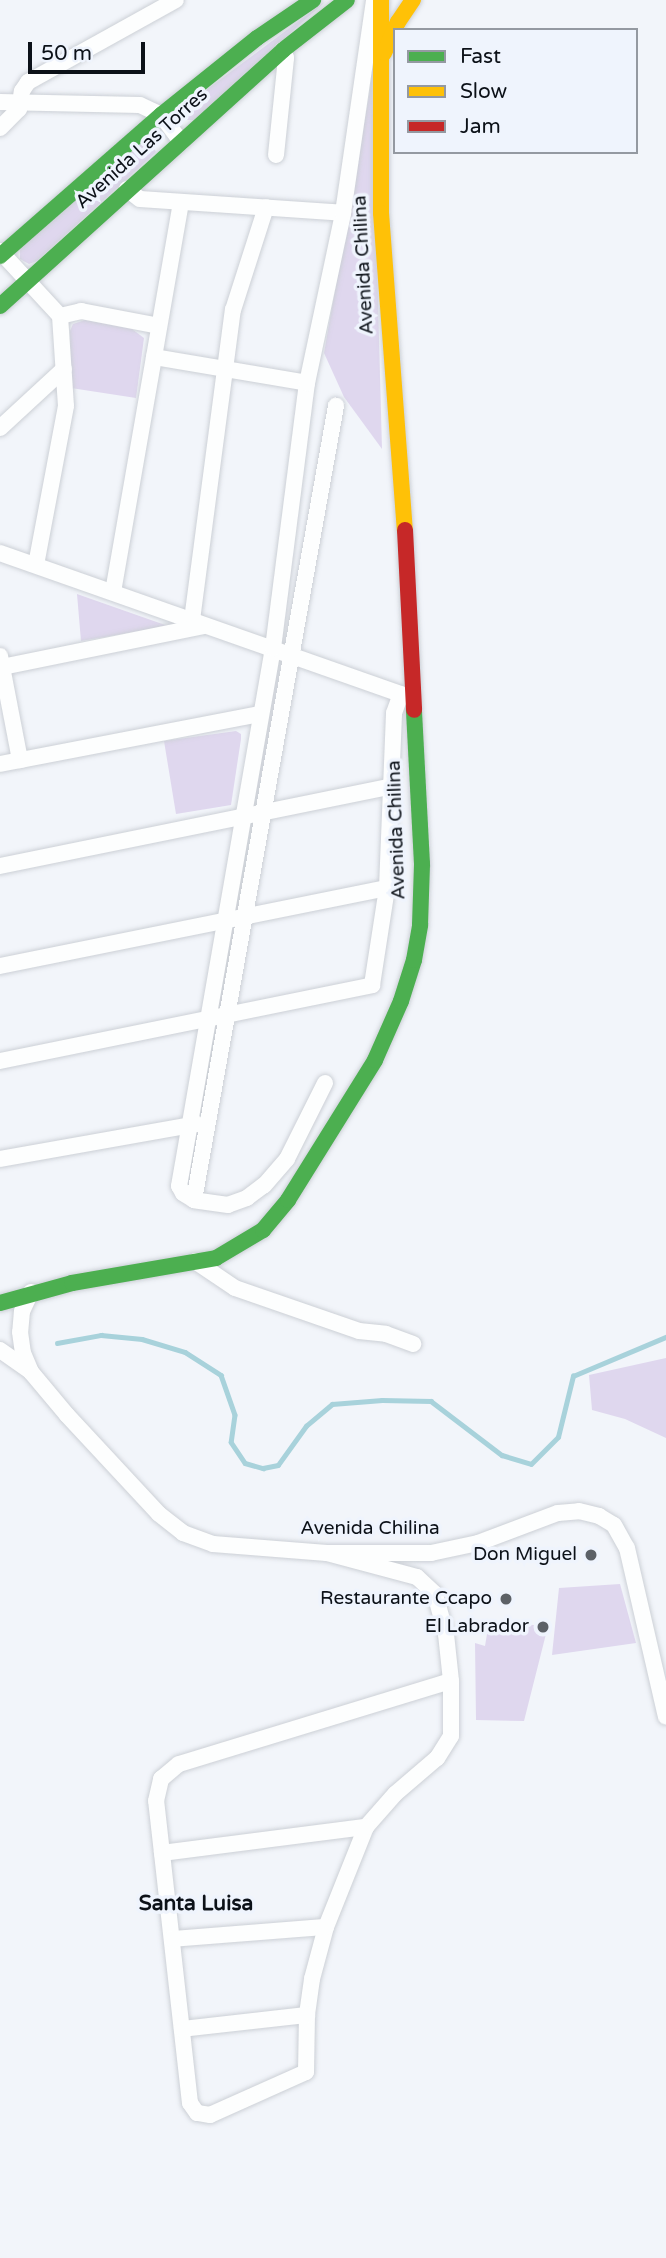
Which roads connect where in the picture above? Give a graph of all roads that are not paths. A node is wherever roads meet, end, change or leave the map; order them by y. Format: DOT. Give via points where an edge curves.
graph roads {
  1 [pos="176,0"];
  2 [pos="313,0"];
  3 [pos="347,0"];
  4 [pos="374,0"];
  5 [pos="381,0"];
  6 [pos="392,0"];
  7 [pos="405,0"];
  8 [pos="414,0"];
  9 [pos="395,28"];
  10 [pos="393,33"];
  11 [pos="283,50"];
  12 [pos="381,61"];
  13 [pos="0,102"];
  14 [pos="21,102"];
  15 [pos="161,115"];
  16 [pos="0,128"];
  17 [pos="181,142"];
  18 [pos="276,155"];
  19 [pos="127,189"];
  20 [pos="181,202"];
  21 [pos="266,207"];
  22 [pos="343,213"];
  23 [pos="1,253"];
  24 [pos="27,282"];
  25 [pos="0,306"];
  26 [pos="60,316"];
  27 [pos="159,326"];
  28 [pos="154,356"];
  29 [pos="64,369"];
  30 [pos="226,369"];
  31 [pos="307,383"];
  32 [pos="336,406"];
  33 [pos="0,428"];
  34 [pos="0,552"];
  35 [pos="36,565"];
  36 [pos="113,592"];
  37 [pos="199,622"];
  38 [pos="273,648"];
  39 [pos="291,655"];
  40 [pos="1,662"];
  41 [pos="407,696"];
  42 [pos="260,713"];
  43 [pos="20,761"];
  44 [pos="0,764"];
  45 [pos="390,787"];
  46 [pos="263,813"];
  47 [pos="242,817"];
  48 [pos="0,866"];
  49 [pos="387,888"];
  50 [pos="244,917"];
  51 [pos="224,921"];
  52 [pos="0,966"];
  53 [pos="227,1015"];
  54 [pos="208,1019"];
  55 [pos="0,1061"];
  56 [pos="325,1083"];
  57 [pos="207,1122"];
  58 [pos="189,1125"];
  59 [pos="0,1159"];
  60 [pos="194,1200"];
  61 [pos="195,1261"];
  62 [pos="31,1292"];
  63 [pos="0,1303"];
  64 [pos="413,1344"];
  65 [pos="0,1350"];
  66 [pos="32,1373"];
  67 [pos="327,1553"];
  68 [pos="451,1681"];
  69 [pos="666,1717"];
  70 [pos="366,1827"];
  71 [pos="162,1853"];
  72 [pos="326,1927"];
  73 [pos="172,1939"];
  74 [pos="307,2015"];
  75 [pos="182,2029"];
  1 -- 14 [label="street" via="28,82"];
  2 -- 15 [label="street, Avenida Las Torres"];
  3 -- 11 [label="street, Avenida Las Torres"];
  4 -- 22 [label="street"];
  5 -- 12 [label="street, Avenida Chilina"];
  6 -- 7 [label="street"];
  8 -- 9 [label="street, Avenida Chilina"];
  10 -- 12 [label="street, Avenida Chilina"];
  11 -- 17 [label="street, Avenida Las Torres"];
  11 -- 18 [label="street" via="286,58"];
  12 -- 41 [label="street, Avenida Chilina" via="384,279 401,442"];
  13 -- 14 [label="street"];
  14 -- 15 [label="street" via="140,105"];
  14 -- 16 [label="street"];
  15 -- 17 [label="street"];
  15 -- 23 [label="street, Avenida Las Torres"];
  17 -- 19 [label="street, Avenida Las Torres"];
  19 -- 20 [label="street" via="140,199"];
  19 -- 24 [label="street, Avenida Las Torres"];
  20 -- 21 [label="street"];
  20 -- 27 [label="street"];
  21 -- 22 [label="street"];
  21 -- 30 [label="street" via="233,310"];
  22 -- 31 [label="street"];
  23 -- 24 [label="street"];
  24 -- 25 [label="street, Avenida Las Torres"];
  24 -- 26 [label="street"];
  26 -- 27 [label="street" via="81,311"];
  26 -- 29 [label="street"];
  27 -- 28 [label="street"];
  28 -- 30 [label="street"];
  28 -- 36 [label="street"];
  29 -- 33 [label="street"];
  29 -- 35 [label="street" via="66,406"];
  30 -- 31 [label="street"];
  30 -- 37 [label="street"];
  31 -- 38 [label="street"];
  32 -- 39 [label="street"];
  34 -- 35 [label="street"];
  35 -- 36 [label="street"];
  36 -- 37 [label="street"];
  37 -- 38 [label="street"];
  37 -- 40 [label="street"];
  38 -- 39 [label="street"];
  38 -- 42 [label="street"];
  39 -- 41 [label="street"];
  39 -- 46 [label="street"];
  40 -- 43 [label="street"];
  41 -- 45 [label="street" via="394,713"];
  41 -- 61 [label="street, Avenida Chilina" via="422,864 420,925 401,1001 375,1060 288,1200 263,1230 216,1258"];
  42 -- 43 [label="street"];
  42 -- 47 [label="street"];
  43 -- 44 [label="street"];
  45 -- 46 [label="street"];
  45 -- 49 [label="street"];
  46 -- 47 [label="street"];
  46 -- 50 [label="street"];
  47 -- 48 [label="street"];
  47 -- 51 [label="street"];
  49 -- 50 [label="street"];
  49 -- 53 [label="street" via="372,985"];
  50 -- 51 [label="street"];
  50 -- 53 [label="street"];
  51 -- 52 [label="street"];
  51 -- 54 [label="street"];
  53 -- 54 [label="street"];
  53 -- 57 [label="street"];
  54 -- 55 [label="street"];
  54 -- 58 [label="street"];
  56 -- 60 [label="street" via="286,1159 264,1185 228,1205"];
  57 -- 58 [label="street"];
  57 -- 60 [label="street"];
  58 -- 59 [label="street"];
  58 -- 60 [label="street" via="179,1186"];
  61 -- 62 [label="street, Avenida Chilina"];
  61 -- 64 [label="street" via="235,1288 359,1331"];
  62 -- 63 [label="street"];
  62 -- 66 [label="street, Avenida Chilina" via="22,1311 20,1332"];
  65 -- 66 [label="street, Avenida Chilina"];
  66 -- 67 [label="street, Avenida Chilina" via="159,1514 183,1533 213,1544"];
  67 -- 68 [label="street" via="416,1577 435,1594 446,1634"];
  67 -- 69 [label="street, Avenida Chilina" via="431,1553 478,1543 558,1513 579,1511 599,1516 614,1525 627,1548"];
  68 -- 70 [label="street" via="453,1723 446,1748"];
  68 -- 71 [label="street" via="178,1764 168,1770 156,1790"];
  70 -- 71 [label="street"];
  70 -- 72 [label="street"];
  71 -- 73 [label="street"];
  72 -- 73 [label="street"];
  72 -- 74 [label="street"];
  73 -- 75 [label="street"];
  74 -- 75 [label="street"];
  74 -- 75 [label="street" via="306,2072 206,2116 190,2103"];
}
